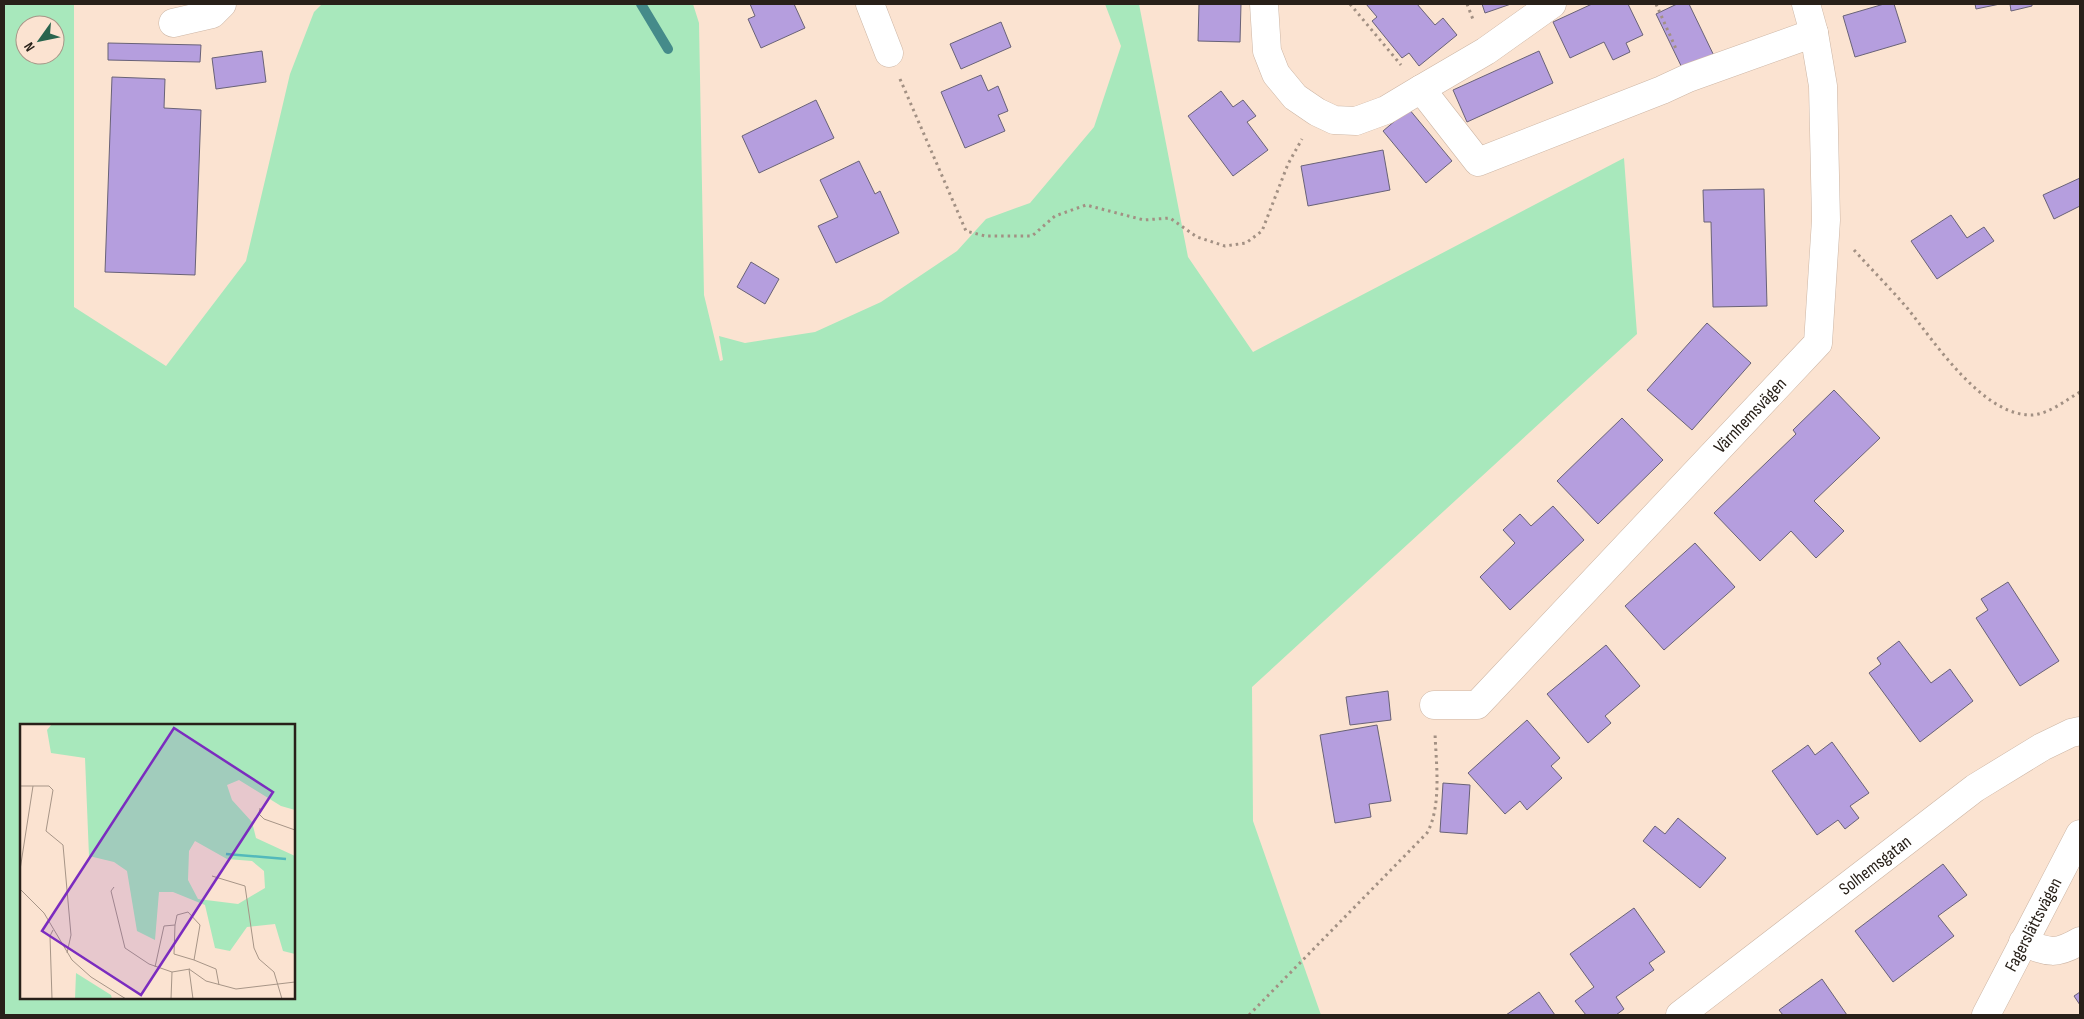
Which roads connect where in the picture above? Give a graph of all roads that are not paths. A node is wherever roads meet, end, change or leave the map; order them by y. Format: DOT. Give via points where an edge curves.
graph roads {
  1 [pos="222,4"];
  2 [pos="870,4"];
  3 [pos="1264,4"];
  4 [pos="1552,4"];
  5 [pos="1806,4"];
  6 [pos="173,23"];
  7 [pos="1814,33"];
  8 [pos="890,53"];
  9 [pos="1421,88"];
  10 [pos="1434,705"];
  11 [pos="2080,731"];
  12 [pos="2080,834"];
  13 [pos="2080,941"];
  14 [pos="2023,942"];
  15 [pos="1680,1015"];
  16 [pos="1986,1015"];
  1 -- 6 [label="street" via="212,14"];
  2 -- 8 [label="street"];
  3 -- 9 [label="street" via="1267,51 1276,74 1295,97 1317,112 1334,120 1356,121 1386,110"];
  4 -- 9 [label="street" via="1486,51"];
  5 -- 7 [label="street, Värnhemsvägen"];
  7 -- 9 [label="street" via="1688,78 1478,162"];
  7 -- 10 [label="street, Värnhemsvägen" via="1823,86 1826,220 1818,344 1477,706"];
  11 -- 15 [label="street, Solhemsgatan" via="2042,746 1974,788"];
  12 -- 14 [label="street, Fagerslättsvägen"];
  13 -- 14 [label="street" via="2063,951 2042,950"];
  14 -- 16 [label="street, Fagerslättsvägen"];
}
